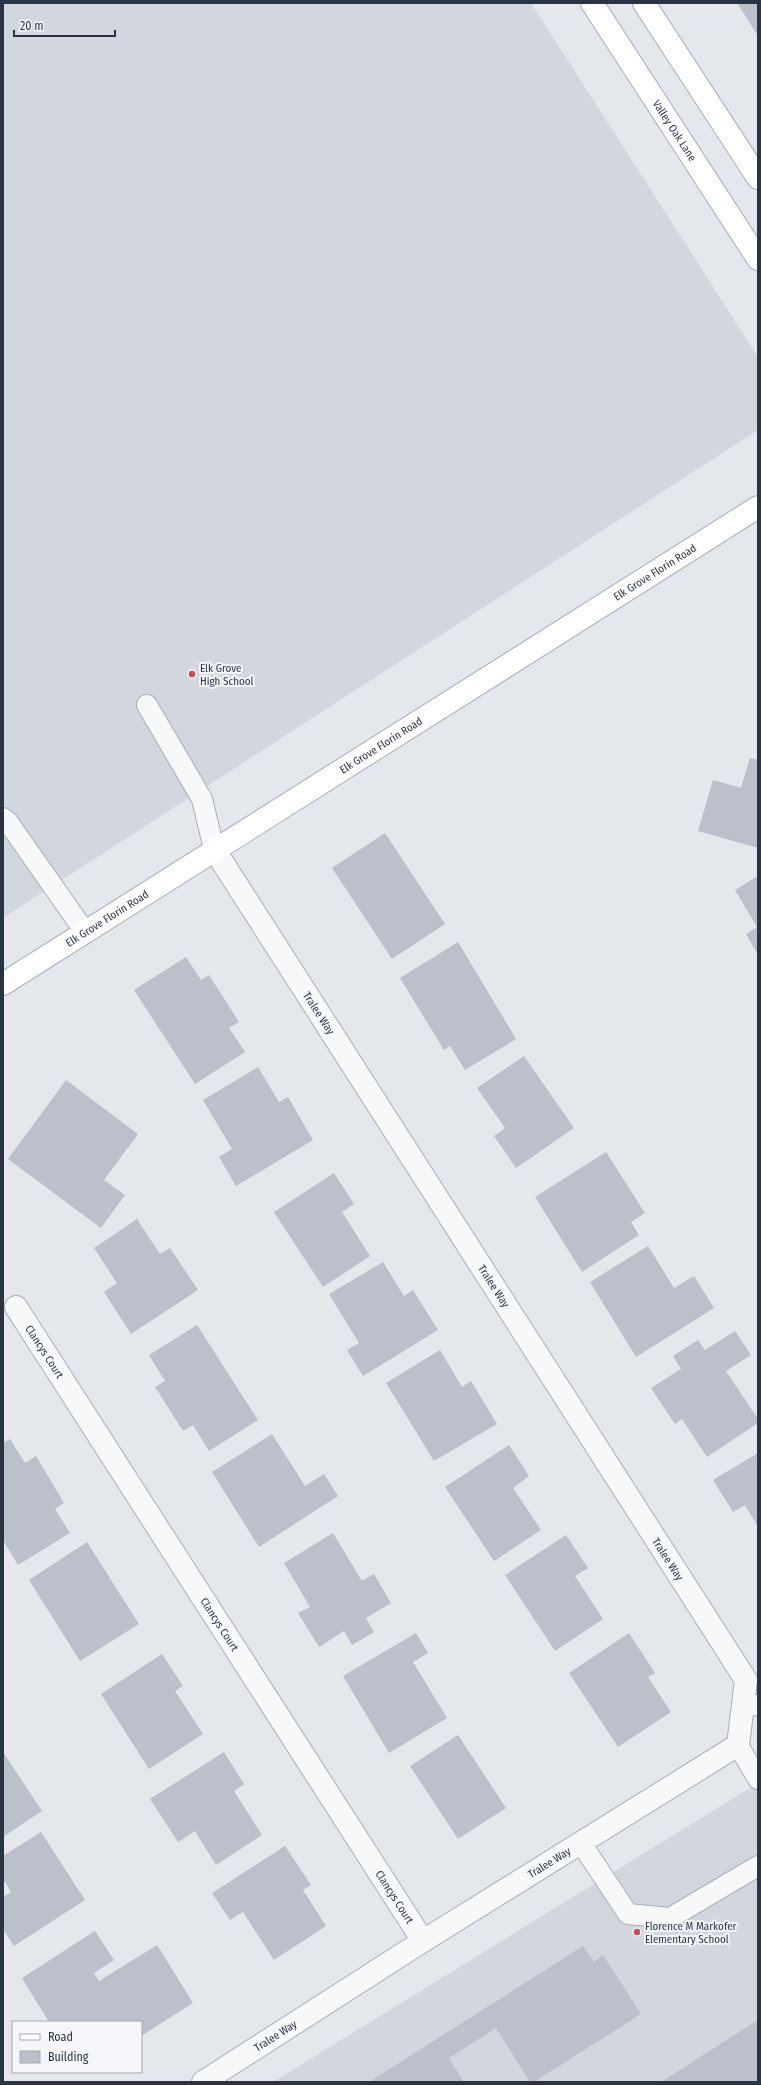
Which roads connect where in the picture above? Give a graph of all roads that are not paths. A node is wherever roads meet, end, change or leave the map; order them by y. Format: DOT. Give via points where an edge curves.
graph roads {
  1 [pos="592,3"];
  2 [pos="644,3"];
  3 [pos="758,178"];
  4 [pos="758,259"];
  5 [pos="758,507"];
  6 [pos="147,705"];
  7 [pos="3,818"];
  8 [pos="214,849"];
  9 [pos="85,932"];
  10 [pos="3,984"];
  11 [pos="16,1307"];
  12 [pos="750,1706"];
  13 [pos="738,1745"];
  14 [pos="758,1778"];
  15 [pos="581,1843"];
  16 [pos="758,1866"];
  17 [pos="422,1942"];
  18 [pos="203,2082"];
  1 -- 4 [label="main road, Valley Oak Lane"];
  2 -- 3 [label="main road"];
  5 -- 8 [label="main road, Elk Grove Florin Road"];
  6 -- 8 [label="lane" via="202,799"];
  7 -- 9 [label="lane"];
  8 -- 9 [label="main road, Elk Grove Florin Road"];
  8 -- 12 [label="street, Tralee Way" via="746,1680"];
  9 -- 10 [label="main road, Elk Grove Florin Road"];
  11 -- 17 [label="street, Clancys Court"];
  12 -- 13 [label="street, Tralee Way"];
  13 -- 14 [label="lane"];
  13 -- 15 [label="street, Tralee Way"];
  15 -- 16 [label="lane" via="628,1914 670,1918"];
  15 -- 17 [label="street, Tralee Way"];
  17 -- 18 [label="street, Tralee Way"];
}
